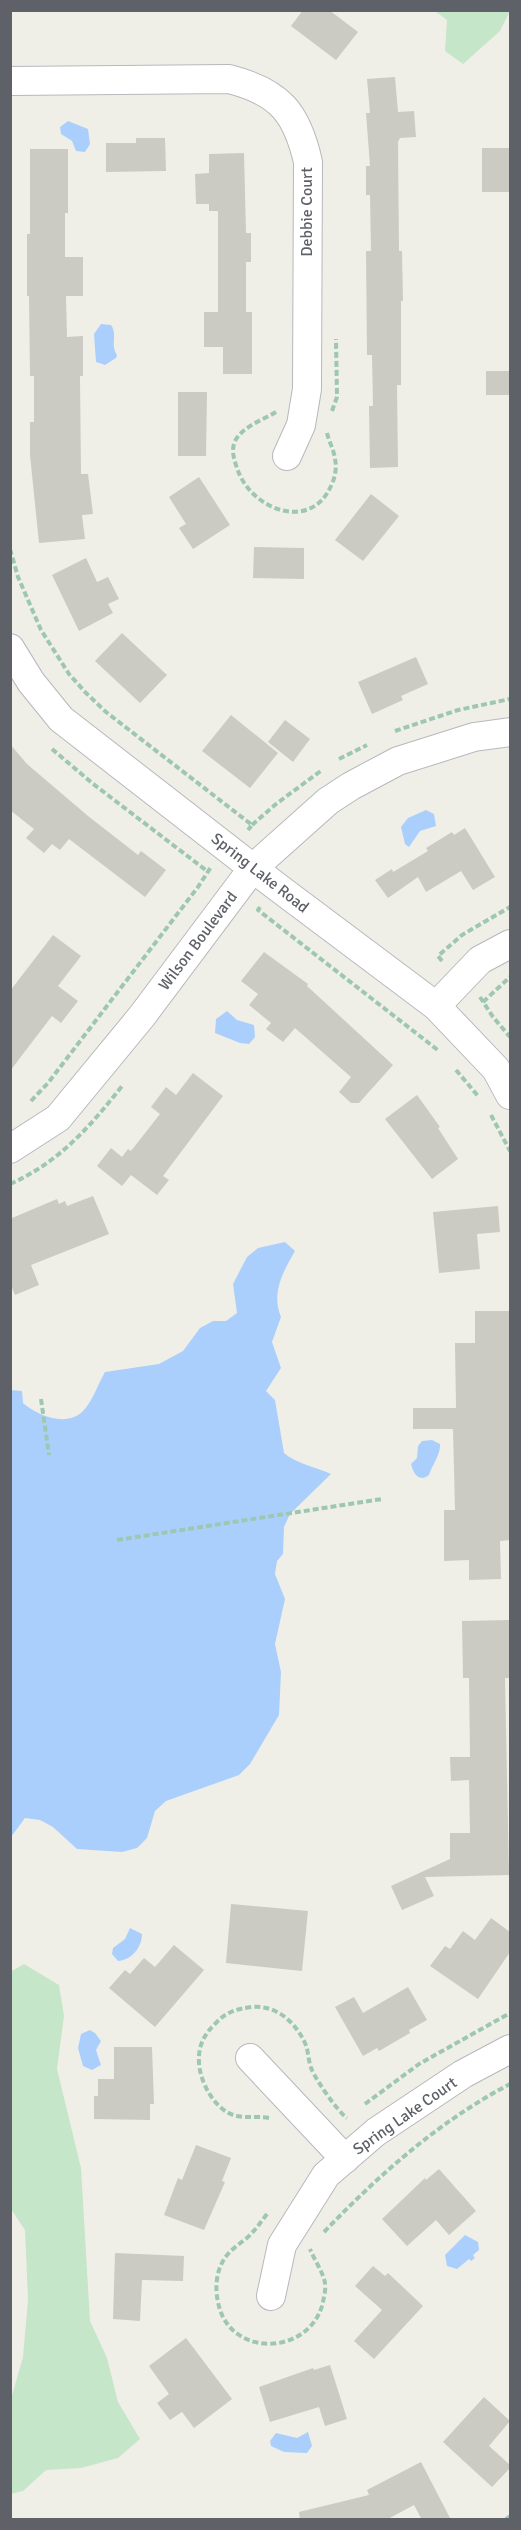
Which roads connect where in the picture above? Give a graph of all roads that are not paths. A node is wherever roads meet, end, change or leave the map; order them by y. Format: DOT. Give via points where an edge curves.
graph roads {
  1 [pos="10,81"];
  2 [pos="287,456"];
  3 [pos="10,648"];
  4 [pos="510,732"];
  5 [pos="253,868"];
  6 [pos="510,944"];
  7 [pos="436,1006"];
  8 [pos="510,1095"];
  9 [pos="10,1149"];
  10 [pos="510,2049"];
  11 [pos="250,2058"];
  12 [pos="345,2159"];
  13 [pos="271,2296"];
  1 -- 2 [label="street, Debbie Court" via="229,79 251,85 288,111 302,135 308,162 308,198 307,389 301,425"];
  3 -- 5 [label="street, Spring Lake Road" via="31,682 62,719"];
  4 -- 5 [label="street, Wilson Boulevard" via="474,737 398,761 328,801"];
  5 -- 7 [label="street, Spring Lake Road"];
  5 -- 9 [label="street, Wilson Boulevard" via="142,1016 58,1118"];
  6 -- 7 [label="street" via="480,960"];
  7 -- 8 [label="street, Spring Lake Road" via="496,1070"];
  10 -- 12 [label="street, Spring Lake Court" via="463,2074 376,2132"];
  11 -- 12 [label="street"];
  12 -- 13 [label="street, Spring Lake Court" via="326,2175 282,2245"];
}
